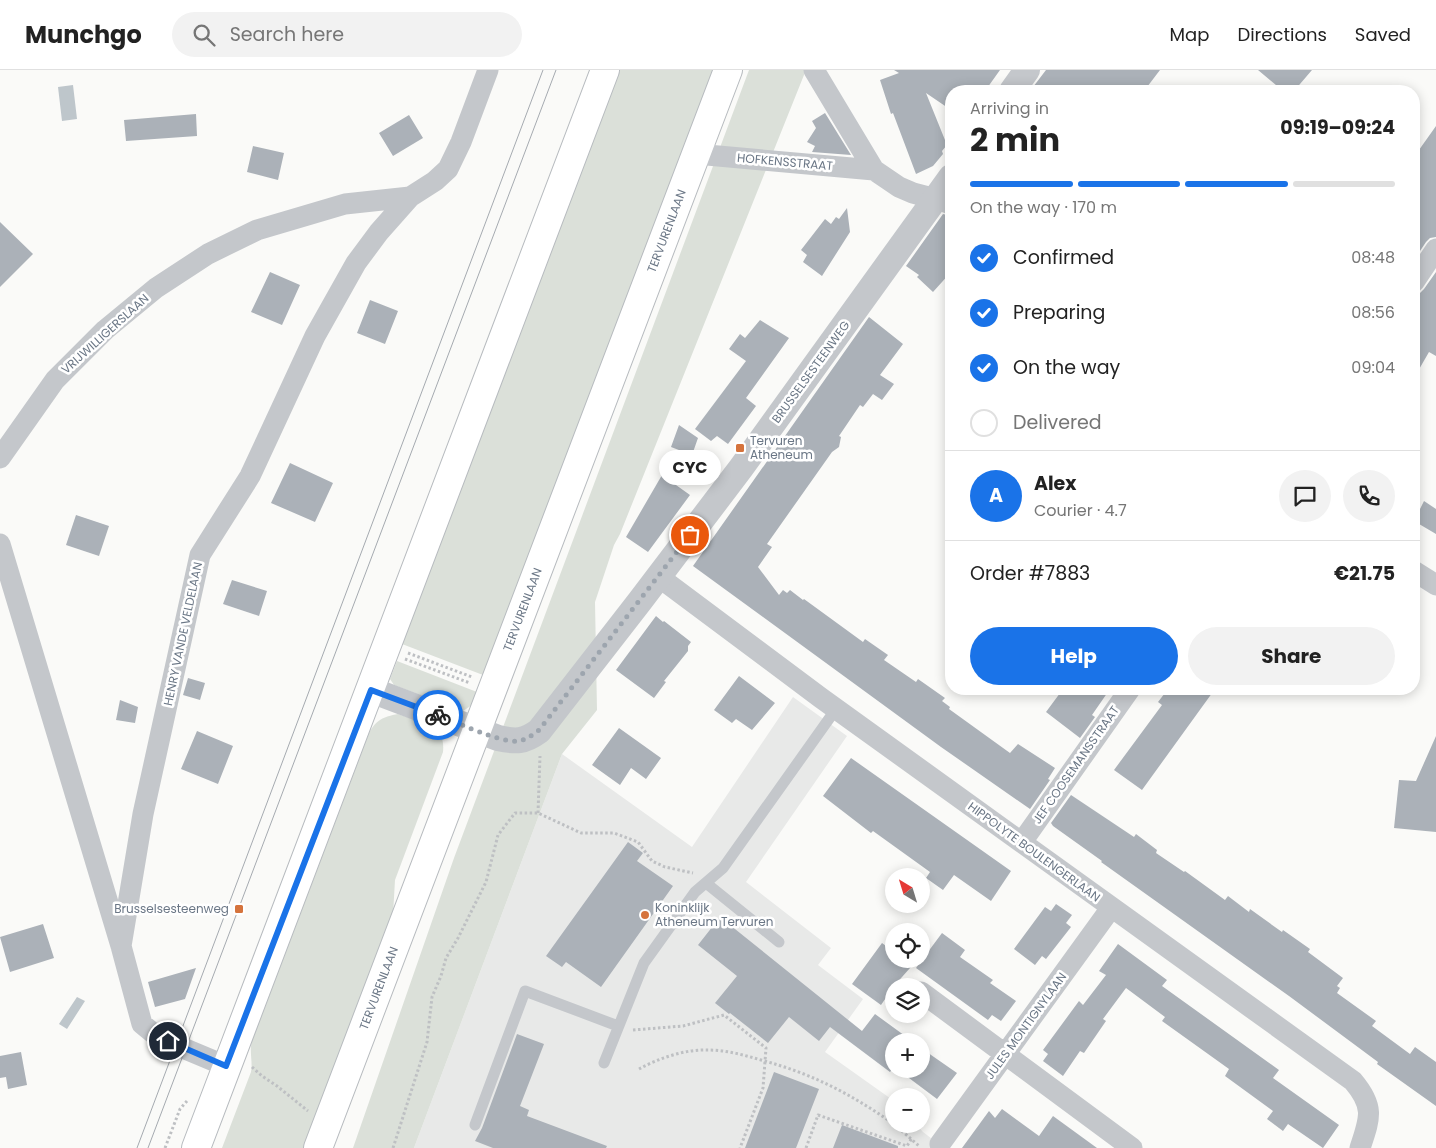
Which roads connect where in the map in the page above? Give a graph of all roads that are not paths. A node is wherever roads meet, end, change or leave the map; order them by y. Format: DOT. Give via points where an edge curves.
graph roads {
  1 [pos="488,70"];
  2 [pos="606,70"];
  3 [pos="728,70"];
  4 [pos="814,70"];
  5 [pos="1027,70"];
  6 [pos="1016,85"];
  7 [pos="696,154"];
  8 [pos="874,170"];
  9 [pos="410,197"];
  10 [pos="944,201"];
  11 [pos="1436,250"];
  12 [pos="1420,273"];
  13 [pos="0,458"];
  14 [pos="0,544"];
  15 [pos="1420,575"];
  16 [pos="659,577"];
  17 [pos="1436,585"];
  18 [pos="10,613"];
  19 [pos="371,690"];
  20 [pos="1126,695"];
  21 [pos="836,709"];
  22 [pos="476,729"];
  23 [pos="1022,842"];
  24 [pos="706,883"];
  25 [pos="1111,908"];
  26 [pos="779,942"];
  27 [pos="121,946"];
  28 [pos="930,999"];
  29 [pos="618,1026"];
  30 [pos="1006,1055"];
  31 [pos="230,1057"];
  32 [pos="604,1063"];
  33 [pos="475,1125"];
  34 [pos="323,1136"];
  35 [pos="932,1147"];
  36 [pos="196,1148"];
  37 [pos="1132,1148"];
  38 [pos="1360,1148"];
  1 -- 9 [label="street" via="448,169"];
  2 -- 19 [label="main road" via="394,651"];
  3 -- 7 [label="main road, TERVURENLAAN"];
  4 -- 8 [label="street, HOFKENSSTRAAT"];
  5 -- 6 [label="street"];
  7 -- 8 [label="street, HOFKENSSTRAAT"];
  7 -- 22 [label="main road, TERVURENLAAN" via="486,686"];
  8 -- 10 [label="street, HOFKENSSTRAAT" via="913,193"];
  9 -- 13 [label="street, VRIJWILLIGERSLAAN" via="345,204 257,230 208,254 156,288 105,330 55,380"];
  9 -- 27 [label="street, HENRY VANDE VELDELAAN" via="356,263 314,336 250,476 200,555 143,814"];
  10 -- 16 [label="street, BRUSSELSESTEENWEG"];
  11 -- 12 [label="street"];
  14 -- 18 [label="street"];
  15 -- 17 [label="street"];
  16 -- 21 [label="street, HIPPOLYTE BOULENGERLAAN"];
  16 -- 22 [label="street, BRUSSELSESTEENWEG" via="539,730 518,741 498,738"];
  18 -- 27 [label="street"];
  19 -- 22 [label="street, BRUSSELSESTEENWEG"];
  19 -- 31 [label="main road"];
  20 -- 23 [label="street, JEF COOSEMANSSTRAAT"];
  21 -- 23 [label="street, HIPPOLYTE BOULENGERLAAN"];
  21 -- 24 [label="lane" via="723,868"];
  22 -- 34 [label="main road, TERVURENLAAN"];
  23 -- 25 [label="street, HIPPOLYTE BOULENGERLAAN"];
  24 -- 26 [label="lane"];
  24 -- 29 [label="lane" via="695,892 644,963"];
  25 -- 30 [label="street, JULES MONTIGNYLAAN"];
  25 -- 38 [label="street, HIPPOLYTE BOULENGERLAAN" via="1353,1081 1364,1094 1368,1106 1368,1125"];
  27 -- 31 [label="street" via="142,1024 159,1038"];
  28 -- 30 [label="street"];
  29 -- 32 [label="lane"];
  29 -- 33 [label="lane" via="525,991"];
  30 -- 35 [label="street, JULES MONTIGNYLAAN"];
  30 -- 37 [label="street"];
  31 -- 36 [label="main road"];
}
